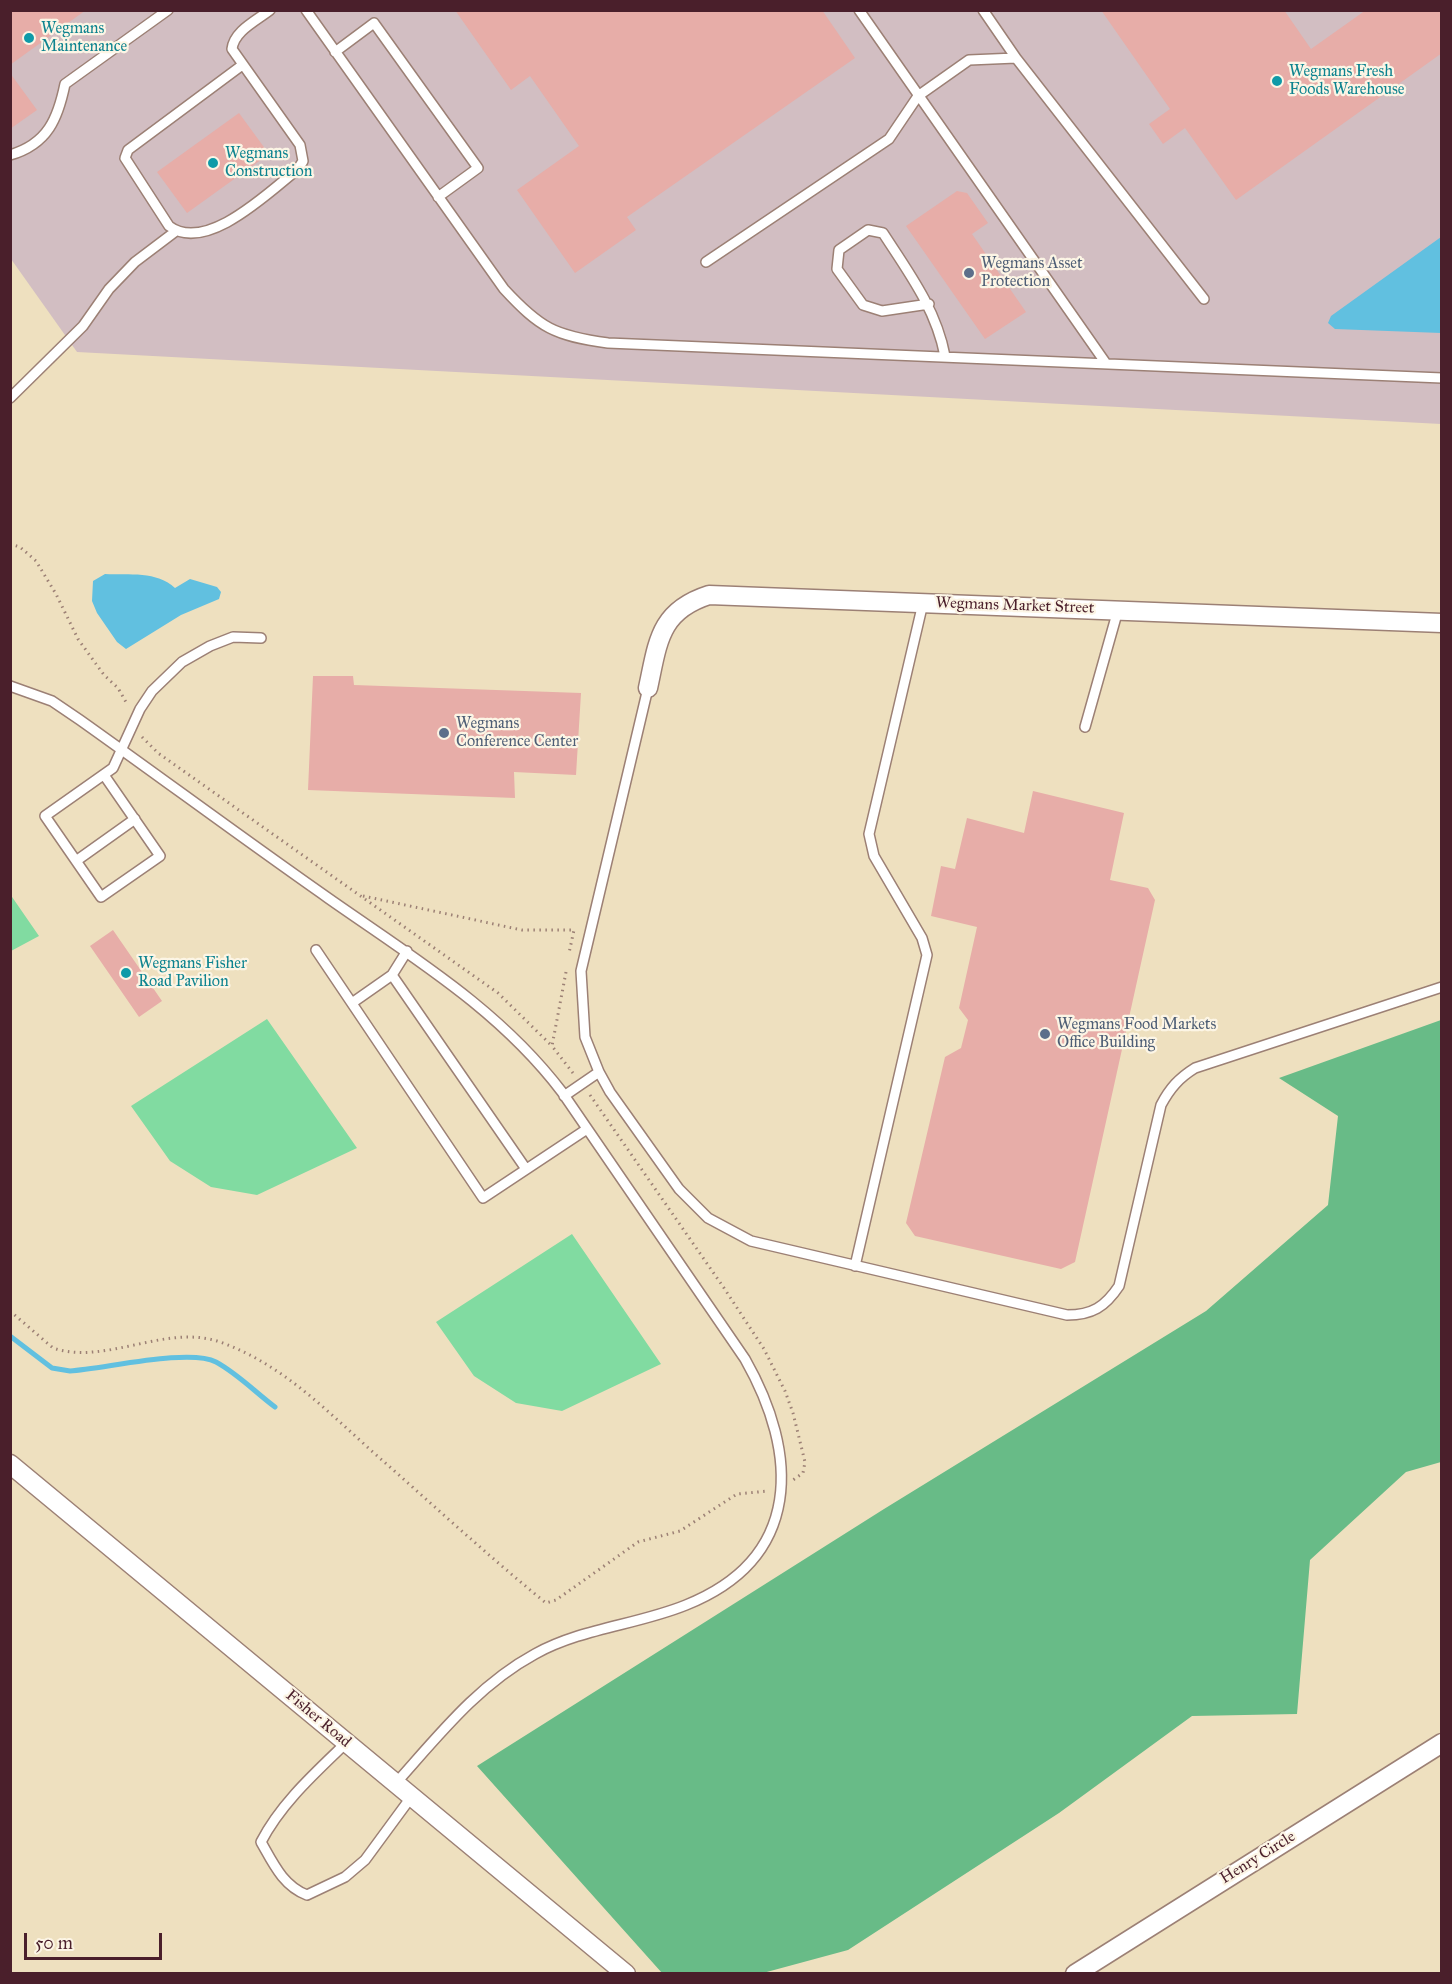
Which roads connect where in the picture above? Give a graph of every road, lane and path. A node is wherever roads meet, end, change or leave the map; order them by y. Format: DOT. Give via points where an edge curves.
graph roads {
  1 [pos="168,10"];
  2 [pos="270,10"];
  3 [pos="306,10"];
  4 [pos="859,10"];
  5 [pos="983,10"];
  6 [pos="335,51"];
  7 [pos="1016,58"];
  8 [pos="241,66"];
  9 [pos="918,96"];
  10 [pos="10,155"];
  11 [pos="438,196"];
  12 [pos="176,231"];
  13 [pos="706,262"];
  14 [pos="1204,299"];
  15 [pos="929,304"];
  16 [pos="945,356"];
  17 [pos="1105,362"];
  18 [pos="1442,378"];
  19 [pos="10,398"];
  20 [pos="10,544"];
  21 [pos="923,603"];
  22 [pos="1118,610"];
  23 [pos="1442,623"];
  24 [pos="261,638"];
  25 [pos="10,686"];
  26 [pos="648,688"];
  27 [pos="134,722"];
  28 [pos="1085,727"];
  29 [pos="123,750"];
  30 [pos="104,776"];
  31 [pos="135,819"];
  32 [pos="76,861"];
  33 [pos="363,896"];
  34 [pos="316,950"];
  35 [pos="407,951"];
  36 [pos="392,975"];
  37 [pos="1442,987"];
  38 [pos="352,1003"];
  39 [pos="552,1046"];
  40 [pos="599,1072"];
  41 [pos="582,1084"];
  42 [pos="564,1096"];
  43 [pos="587,1129"];
  44 [pos="526,1169"];
  45 [pos="855,1266"];
  46 [pos="10,1311"];
  47 [pos="10,1464"];
  48 [pos="782,1486"];
  49 [pos="347,1742"];
  50 [pos="1442,1743"];
  51 [pos="396,1783"];
  52 [pos="412,1796"];
  53 [pos="626,1974"];
  54 [pos="1075,1974"];
  1 -- 10 [label="lane" via="65,84 54,125 20,152"];
  2 -- 8 [label="lane" via="233,40 232,49"];
  3 -- 6 [label="lane"];
  4 -- 9 [label="lane"];
  5 -- 7 [label="lane"];
  6 -- 11 [label="lane"];
  6 -- 11 [label="lane" via="374,23 478,168"];
  7 -- 9 [label="lane" via="969,60"];
  7 -- 14 [label="lane"];
  8 -- 12 [label="lane" via="128,150 126,158 131,169"];
  8 -- 12 [label="lane" via="294,136 303,161 251,206 220,226 196,234"];
  9 -- 13 [label="lane" via="889,139"];
  9 -- 17 [label="lane"];
  11 -- 16 [label="lane" via="504,289 528,315 550,330 574,338"];
  12 -- 19 [label="lane" via="135,262 83,326"];
  15 -- 15 [label="lane" via="883,233 868,230 838,250 837,269 863,305 882,311"];
  15 -- 16 [label="lane"];
  16 -- 17 [label="lane"];
  17 -- 18 [label="lane"];
  20 -- 27 [label="path" via="36,561 78,639 125,698"];
  21 -- 22 [label="street, Wegmans Market Street"];
  21 -- 26 [label="street, Wegmans Market Street" via="699,598 670,616 659,637"];
  21 -- 45 [label="lane" via="869,834 874,855 927,955"];
  22 -- 23 [label="street, Wegmans Market Street"];
  22 -- 28 [label="lane"];
  24 -- 27 [label="lane" via="233,637 182,662 160,681"];
  25 -- 29 [label="lane" via="52,701"];
  26 -- 40 [label="lane" via="581,971 585,1037"];
  27 -- 29 [label="lane"];
  27 -- 33 [label="path" via="141,736 158,753"];
  29 -- 30 [label="lane"];
  29 -- 35 [label="lane"];
  30 -- 31 [label="lane"];
  30 -- 32 [label="lane" via="45,816"];
  31 -- 32 [label="lane"];
  31 -- 32 [label="lane" via="160,856 101,897"];
  33 -- 39 [label="path" via="498,993"];
  33 -- 39 [label="path" via="522,930 574,930"];
  34 -- 38 [label="lane"];
  35 -- 36 [label="lane"];
  35 -- 42 [label="lane" via="496,1019 541,1064"];
  36 -- 38 [label="lane"];
  36 -- 44 [label="lane"];
  37 -- 45 [label="lane" via="1195,1068 1181,1077 1161,1105 1119,1286 1098,1310 1067,1315"];
  38 -- 44 [label="lane" via="483,1198"];
  39 -- 41 [label="path"];
  40 -- 41 [label="lane"];
  40 -- 45 [label="lane" via="679,1189 708,1218 752,1240"];
  41 -- 42 [label="lane"];
  41 -- 48 [label="path" via="724,1288 774,1368 793,1413 805,1462 803,1473"];
  42 -- 43 [label="lane"];
  43 -- 44 [label="lane"];
  43 -- 48 [label="lane" via="758,1382 782,1455"];
  46 -- 48 [label="path" via="61,1351 198,1339 221,1343 266,1365 324,1405 546,1603 556,1600 638,1542 680,1532 737,1494"];
  47 -- 49 [label="street, Fisher Road"];
  48 -- 51 [label="lane" via="775,1518 762,1546 722,1586 687,1605 578,1636 509,1669 471,1700"];
  49 -- 51 [label="street, Fisher Road"];
  49 -- 52 [label="lane" via="270,1824 261,1842 292,1889 307,1895 345,1877 364,1860"];
  50 -- 54 [label="street, Henry Circle"];
  51 -- 52 [label="street, Fisher Road"];
  52 -- 53 [label="street, Fisher Road"];
}
